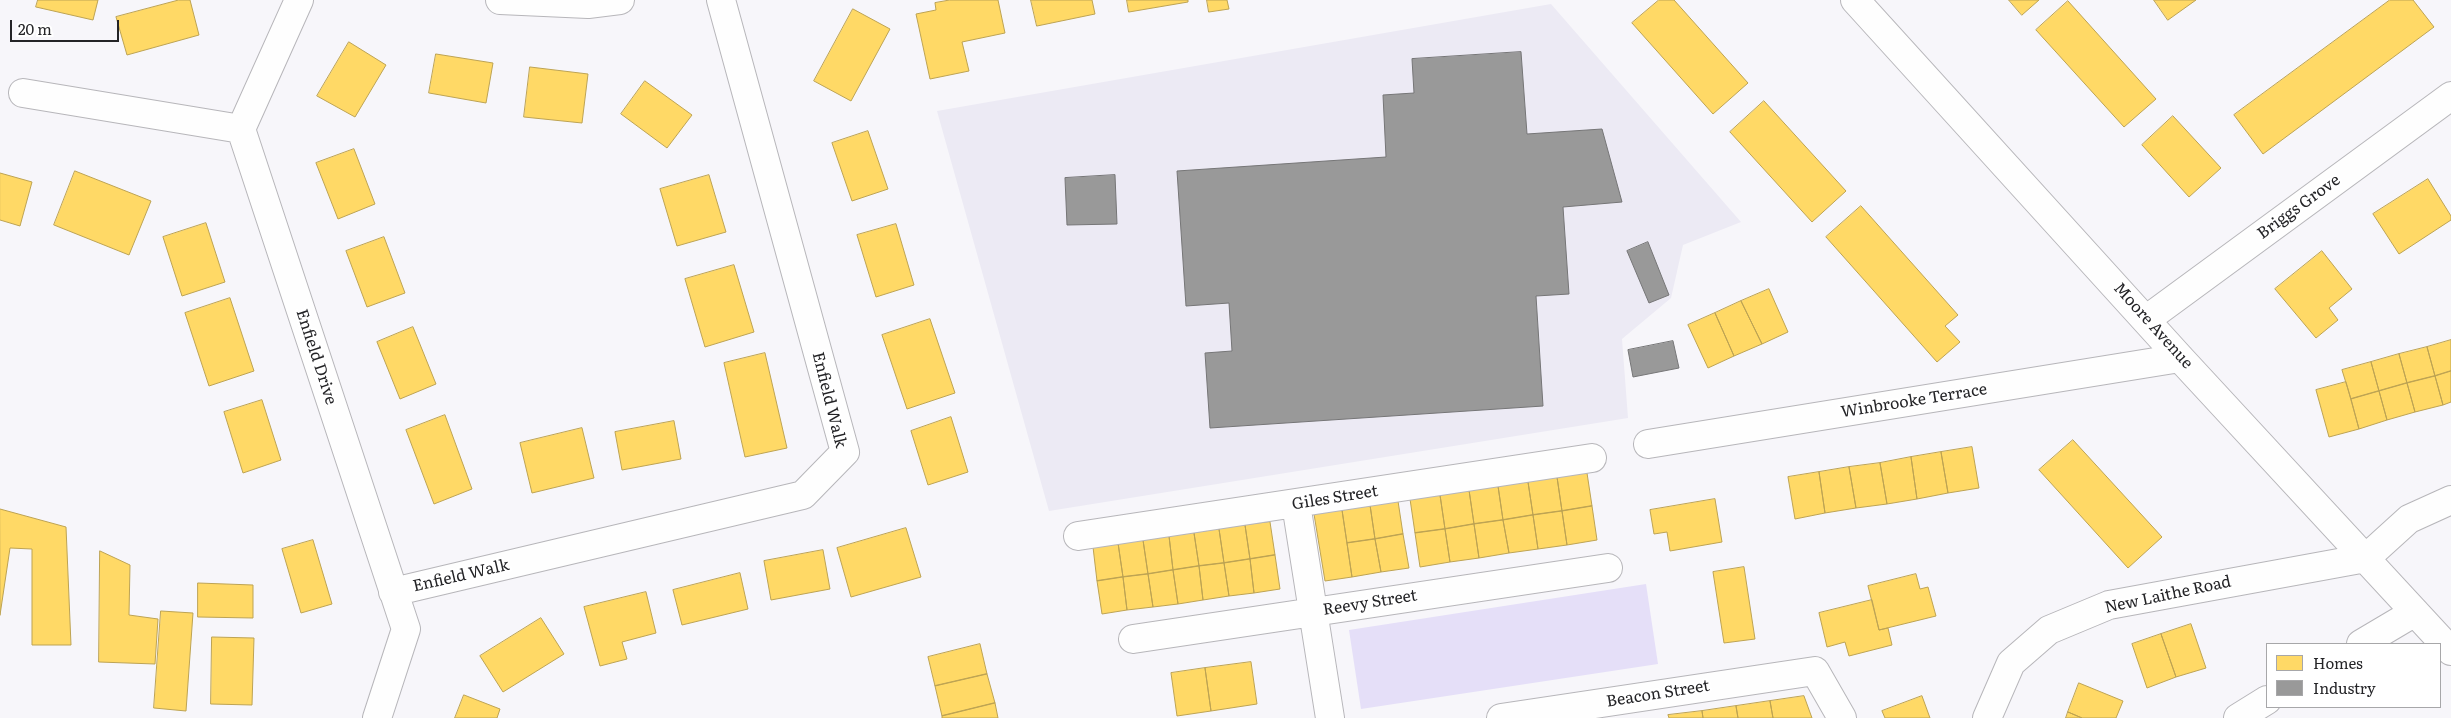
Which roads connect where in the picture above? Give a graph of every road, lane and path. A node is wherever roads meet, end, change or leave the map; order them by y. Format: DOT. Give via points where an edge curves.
graph roads {
  1 [pos="299,0"];
  2 [pos="500,0"];
  3 [pos="620,0"];
  4 [pos="721,0"];
  5 [pos="1855,0"];
  6 [pos="23,93"];
  7 [pos="2451,96"];
  8 [pos="241,129"];
  9 [pos="2147,319"];
  10 [pos="2180,358"];
  11 [pos="1648,444"];
  12 [pos="1592,458"];
  13 [pos="2451,500"];
  14 [pos="1296,504"];
  15 [pos="1078,536"];
  16 [pos="2366,558"];
  17 [pos="1608,568"];
  18 [pos="392,592"];
  19 [pos="1314,612"];
  20 [pos="2415,612"];
  21 [pos="1133,639"];
  22 [pos="2363,643"];
  23 [pos="2451,652"];
  24 [pos="2266,701"];
  25 [pos="1987,716"];
  26 [pos="377,718"];
  27 [pos="1330,718"];
  28 [pos="1501,718"];
  29 [pos="1842,718"];
  30 [pos="2238,718"];
  1 -- 8 [label="street"];
  2 -- 3 [label="street" via="588,4"];
  4 -- 18 [label="street, Enfield Walk" via="845,452 803,494"];
  5 -- 9 [label="street, Moore Avenue"];
  6 -- 8 [label="street"];
  7 -- 9 [label="street, Briggs Grove"];
  8 -- 18 [label="street, Enfield Drive"];
  9 -- 10 [label="street, Moore Avenue"];
  10 -- 11 [label="street, Winbrooke Terrace"];
  10 -- 16 [label="street, Moore Avenue"];
  12 -- 14 [label="street, Giles Street"];
  13 -- 16 [label="street" via="2409,519"];
  14 -- 15 [label="street, Giles Street"];
  14 -- 19 [label="street"];
  16 -- 20 [label="street, Moore Avenue"];
  16 -- 25 [label="street, New Laithe Road" via="2109,605 2049,630 2011,663"];
  17 -- 19 [label="street, Reevy Street"];
  18 -- 26 [label="street, Enfield Drive" via="406,629"];
  19 -- 21 [label="street, Reevy Street"];
  19 -- 27 [label="street"];
  20 -- 22 [label="street"];
  20 -- 23 [label="street, Moore Avenue"];
  24 -- 30 [label="street"];
  28 -- 29 [label="street, Beacon Street" via="1816,671"];
}
